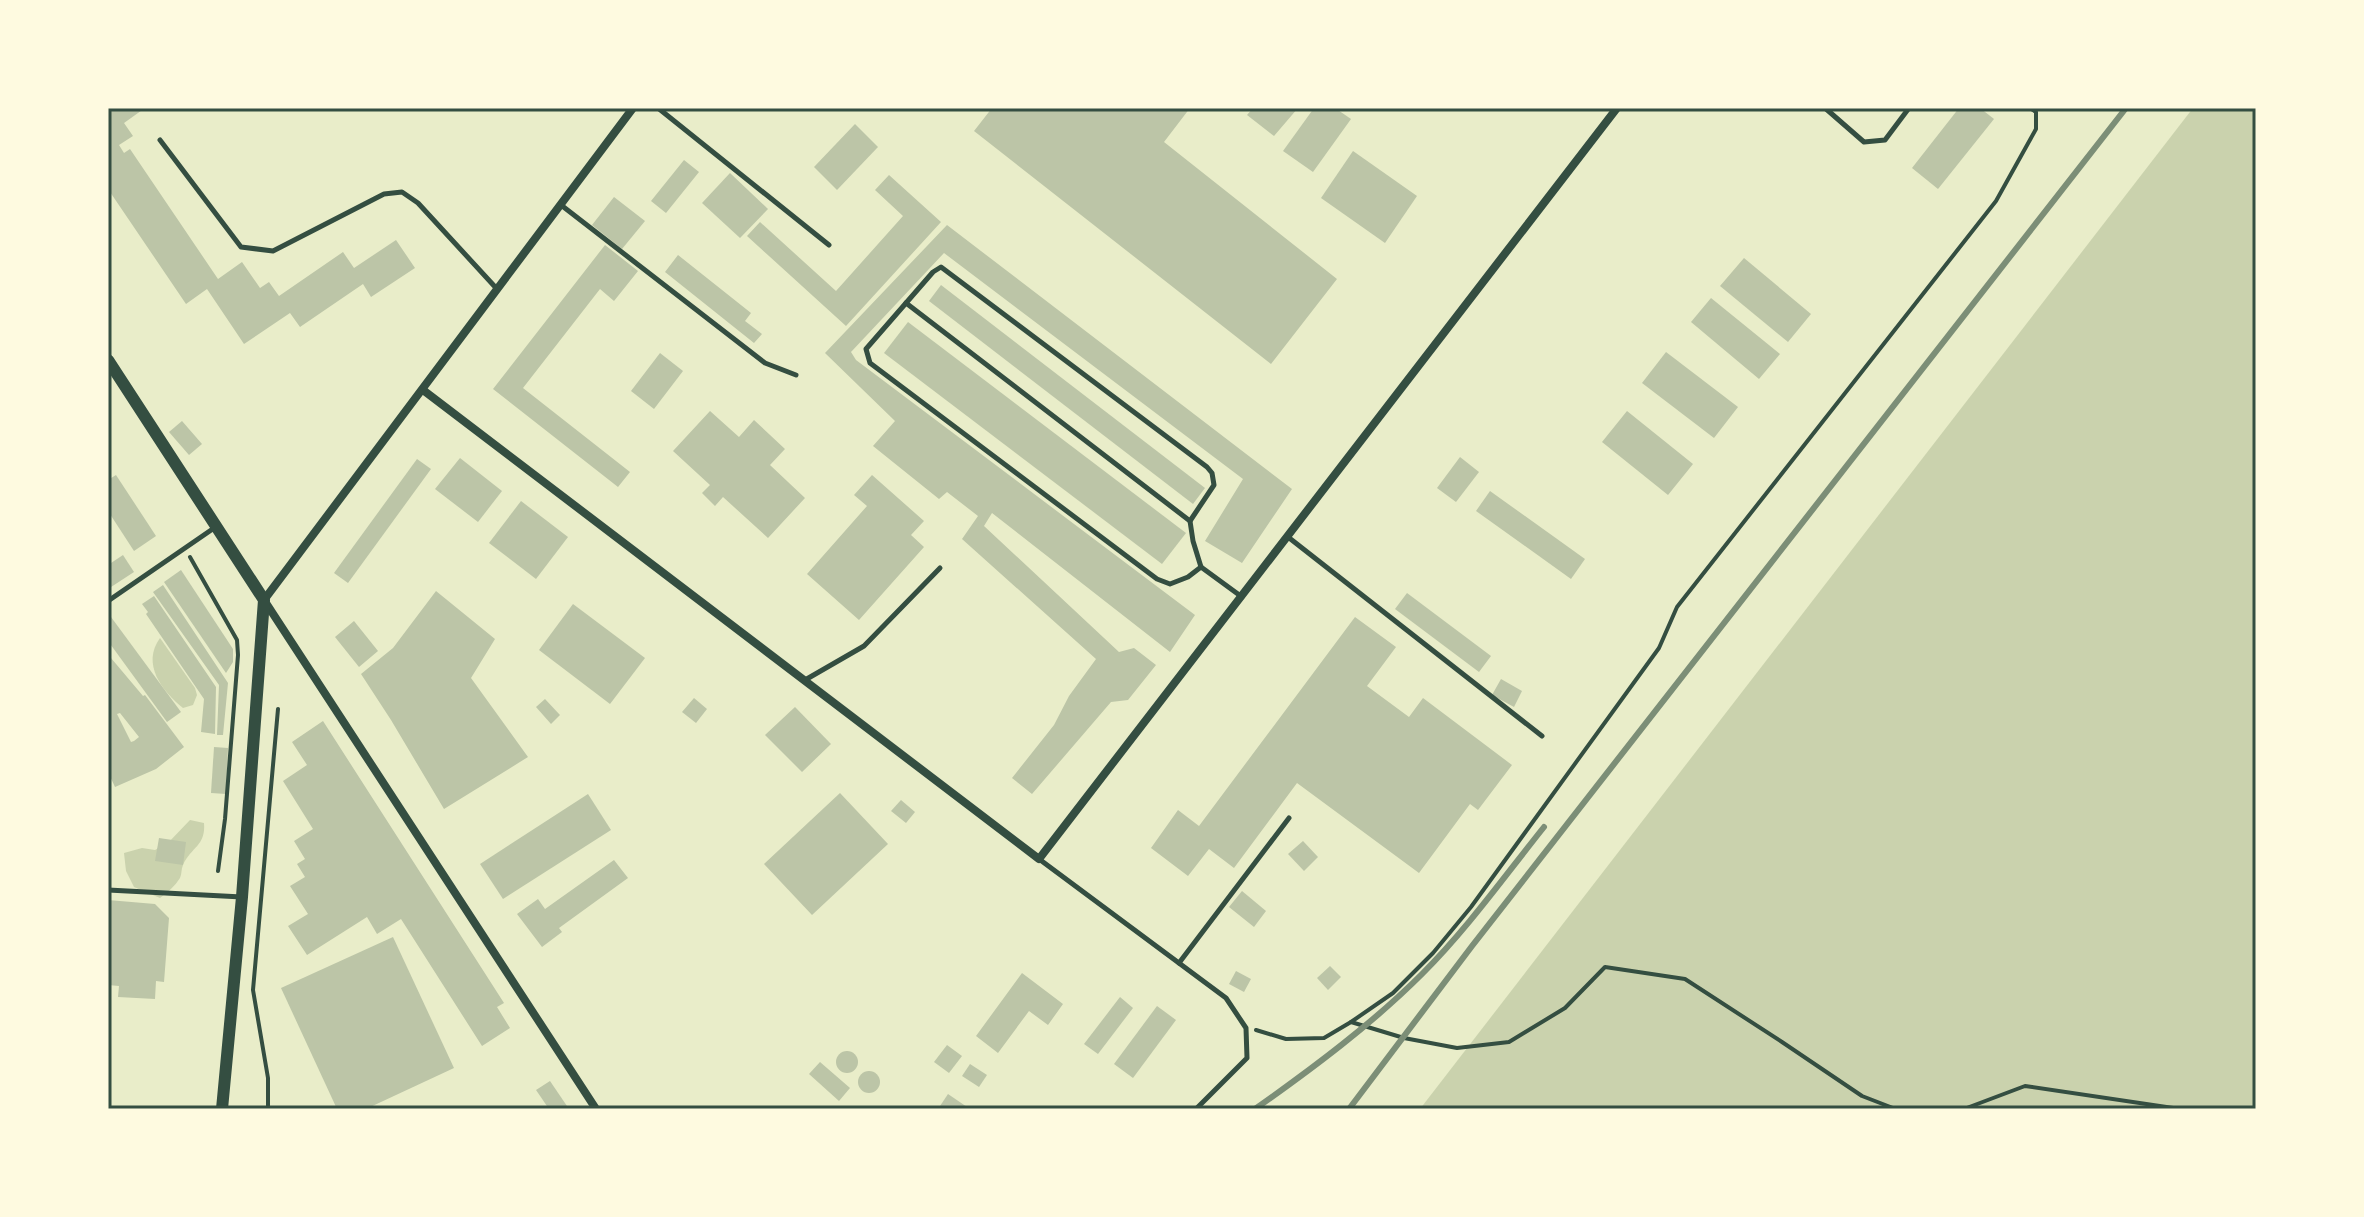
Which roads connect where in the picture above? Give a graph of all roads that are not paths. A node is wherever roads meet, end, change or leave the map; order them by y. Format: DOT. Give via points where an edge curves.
graph roads {
  1 [pos="633,108"];
  2 [pos="658,108"];
  3 [pos="1617,108"];
  4 [pos="1825,108"];
  5 [pos="1909,108"];
  6 [pos="160,140"];
  7 [pos="561,205"];
  8 [pos="829,245"];
  9 [pos="497,289"];
  10 [pos="906,303"];
  11 [pos="108,360"];
  12 [pos="796,375"];
  13 [pos="423,390"];
  14 [pos="1190,521"];
  15 [pos="218,526"];
  16 [pos="1288,537"];
  17 [pos="1201,567"];
  18 [pos="940,568"];
  19 [pos="1242,597"];
  20 [pos="264,600"];
  21 [pos="108,601"];
  22 [pos="804,681"];
  23 [pos="1542,736"];
  24 [pos="1289,818"];
  25 [pos="1039,859"];
  26 [pos="108,890"];
  27 [pos="242,897"];
  28 [pos="1179,963"];
  29 [pos="222,1109"];
  30 [pos="596,1109"];
  31 [pos="1196,1109"];
  1 -- 7 [label="street"];
  2 -- 8 [label="lane"];
  3 -- 16 [label="street"];
  4 -- 5 [label="lane" via="1864,142 1872,142 1885,140"];
  6 -- 9 [label="lane" via="241,247 273,251 384,194 402,192"];
  7 -- 9 [label="street"];
  7 -- 12 [label="lane" via="765,363"];
  9 -- 13 [label="street"];
  10 -- 14 [label="lane"];
  10 -- 14 [label="lane" via="941,267 1195,458 1212,473 1214,485"];
  10 -- 17 [label="lane" via="866,349 870,363 1157,579 1170,584"];
  11 -- 15 [label="street"];
  13 -- 20 [label="street"];
  13 -- 22 [label="street"];
  14 -- 17 [label="lane"];
  15 -- 20 [label="street"];
  15 -- 21 [label="lane"];
  16 -- 19 [label="street"];
  16 -- 23 [label="lane"];
  17 -- 19 [label="lane"];
  18 -- 22 [label="lane" via="864,646"];
  19 -- 25 [label="street"];
  20 -- 27 [label="street"];
  20 -- 30 [label="street"];
  22 -- 25 [label="street"];
  24 -- 28 [label="lane"];
  25 -- 28 [label="lane"];
  26 -- 27 [label="lane"];
  27 -- 29 [label="street"];
  28 -- 31 [label="lane" via="1226,998 1246,1028 1247,1058"];
}
